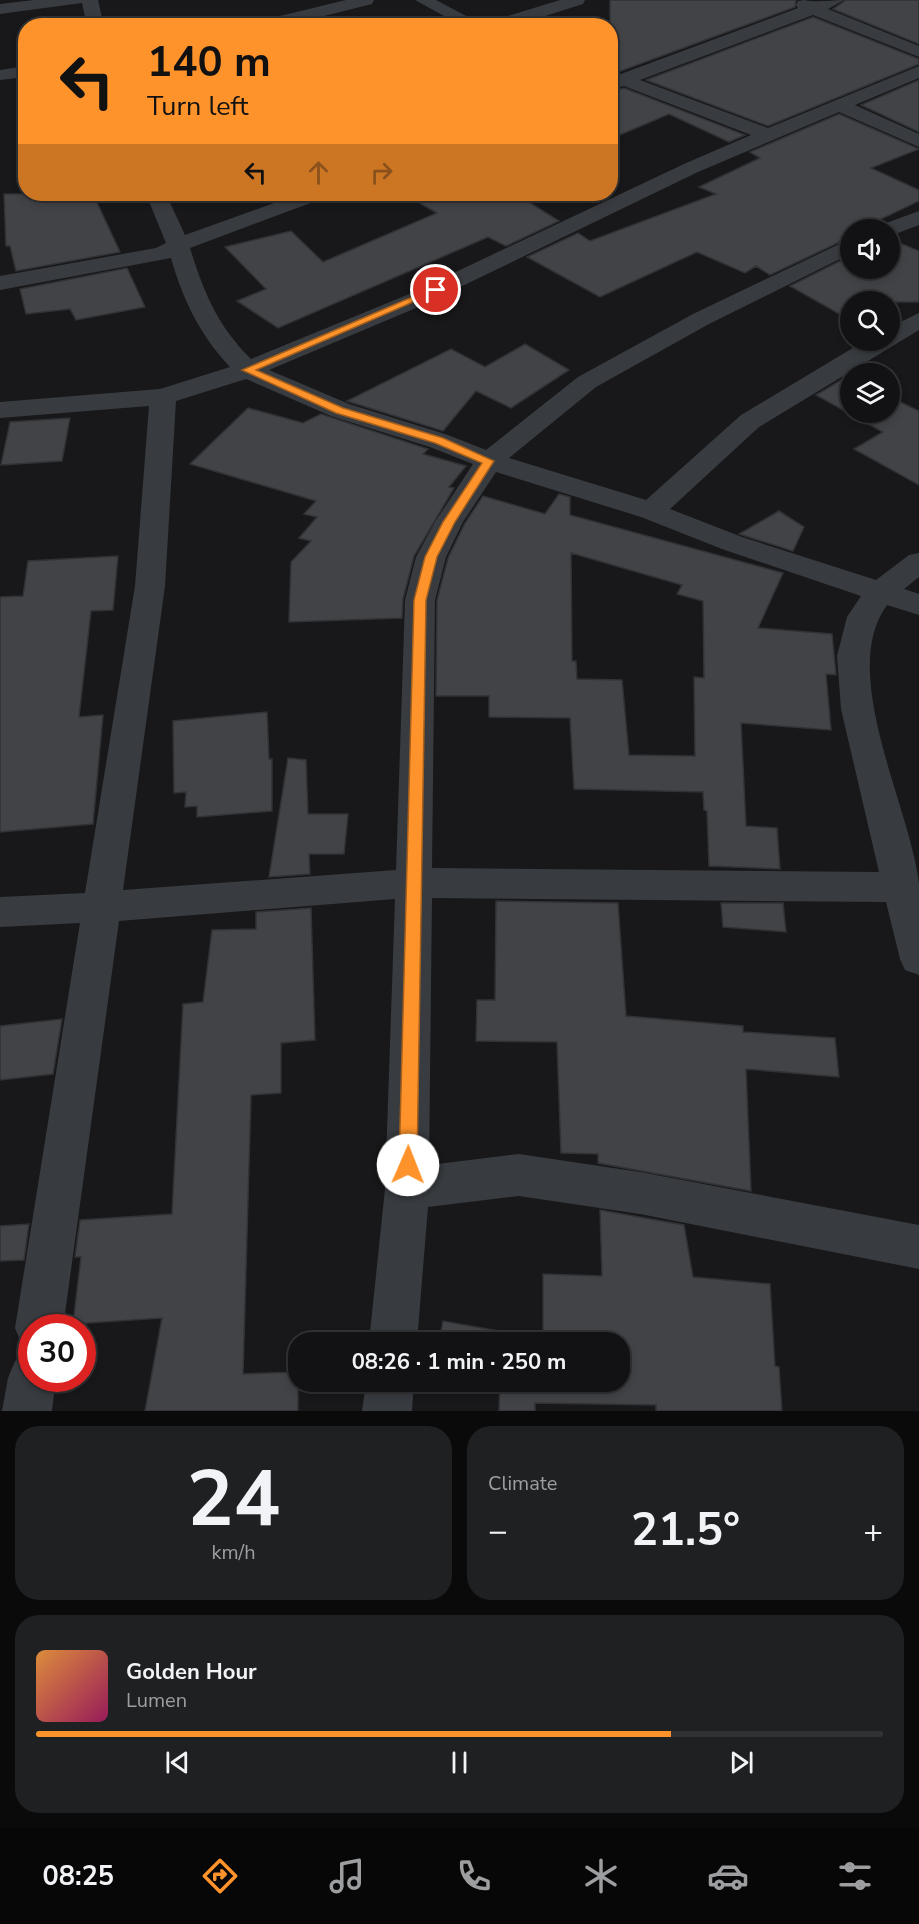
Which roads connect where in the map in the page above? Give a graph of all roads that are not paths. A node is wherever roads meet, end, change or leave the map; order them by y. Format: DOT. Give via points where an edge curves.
graph roads {
  1 [pos="76,0"];
  2 [pos="90,0"];
  3 [pos="366,0"];
  4 [pos="423,0"];
  5 [pos="577,0"];
  6 [pos="791,0"];
  7 [pos="836,0"];
  8 [pos="0,9"];
  9 [pos="816,10"];
  10 [pos="94,18"];
  11 [pos="293,18"];
  12 [pos="460,18"];
  13 [pos="520,18"];
  14 [pos="919,52"];
  15 [pos="919,71"];
  16 [pos="18,72"];
  17 [pos="0,75"];
  18 [pos="618,83"];
  19 [pos="618,83"];
  20 [pos="840,105"];
  21 [pos="768,135"];
  22 [pos="919,141"];
  23 [pos="159,201"];
  24 [pos="298,201"];
  25 [pos="919,217"];
  26 [pos="900,226"];
  27 [pos="178,245"];
  28 [pos="840,251"];
  29 [pos="0,283"];
  30 [pos="919,320"];
  31 [pos="900,331"];
  32 [pos="866,351"];
  33 [pos="247,370"];
  34 [pos="164,397"];
  35 [pos="0,410"];
  36 [pos="489,461"];
  37 [pos="651,511"];
  38 [pos="919,562"];
  39 [pos="880,593"];
  40 [pos="919,605"];
  41 [pos="413,883"];
  42 [pos="900,887"];
  43 [pos="104,907"];
  44 [pos="0,912"];
  45 [pos="919,959"];
  46 [pos="407,1189"];
  47 [pos="919,1247"];
  48 [pos="41,1314"];
  49 [pos="394,1332"];
  50 [pos="30,1392"];
  51 [pos="389,1392"];
  52 [pos="27,1411"];
  53 [pos="387,1411"];
  1 -- 8 [label="street"];
  2 -- 10 [label="street"];
  3 -- 11 [label="street"];
  4 -- 12 [label="street"];
  5 -- 13 [label="street"];
  6 -- 9 [label="street"];
  7 -- 9 [label="street"];
  9 -- 14 [label="street"];
  9 -- 18 [label="street"];
  15 -- 20 [label="street"];
  16 -- 17 [label="street"];
  19 -- 21 [label="street"];
  20 -- 21 [label="street"];
  20 -- 22 [label="street"];
  21 -- 33 [label="street" via="416,300"];
  23 -- 27 [label="street"];
  24 -- 27 [label="street"];
  25 -- 26 [label="street"];
  27 -- 29 [label="street" via="162,254"];
  27 -- 33 [label="street" via="193,295 219,341"];
  28 -- 36 [label="street" via="701,319 587,382"];
  30 -- 31 [label="street"];
  32 -- 37 [label="street" via="750,421"];
  33 -- 34 [label="street"];
  33 -- 36 [label="street" via="340,410"];
  34 -- 35 [label="street"];
  34 -- 43 [label="street" via="150,586"];
  36 -- 37 [label="street"];
  36 -- 41 [label="street" via="431,557 420,600"];
  37 -- 39 [label="street"];
  38 -- 39 [label="street"];
  39 -- 40 [label="street"];
  39 -- 42 [label="street" via="862,617 854,656 858,709"];
  41 -- 42 [label="street"];
  41 -- 43 [label="street"];
  41 -- 46 [label="street"];
  42 -- 45 [label="street"];
  43 -- 44 [label="street"];
  43 -- 48 [label="street"];
  46 -- 47 [label="street" via="519,1175 640,1192"];
  46 -- 49 [label="street"];
  50 -- 52 [label="street"];
  51 -- 53 [label="street"];
}
